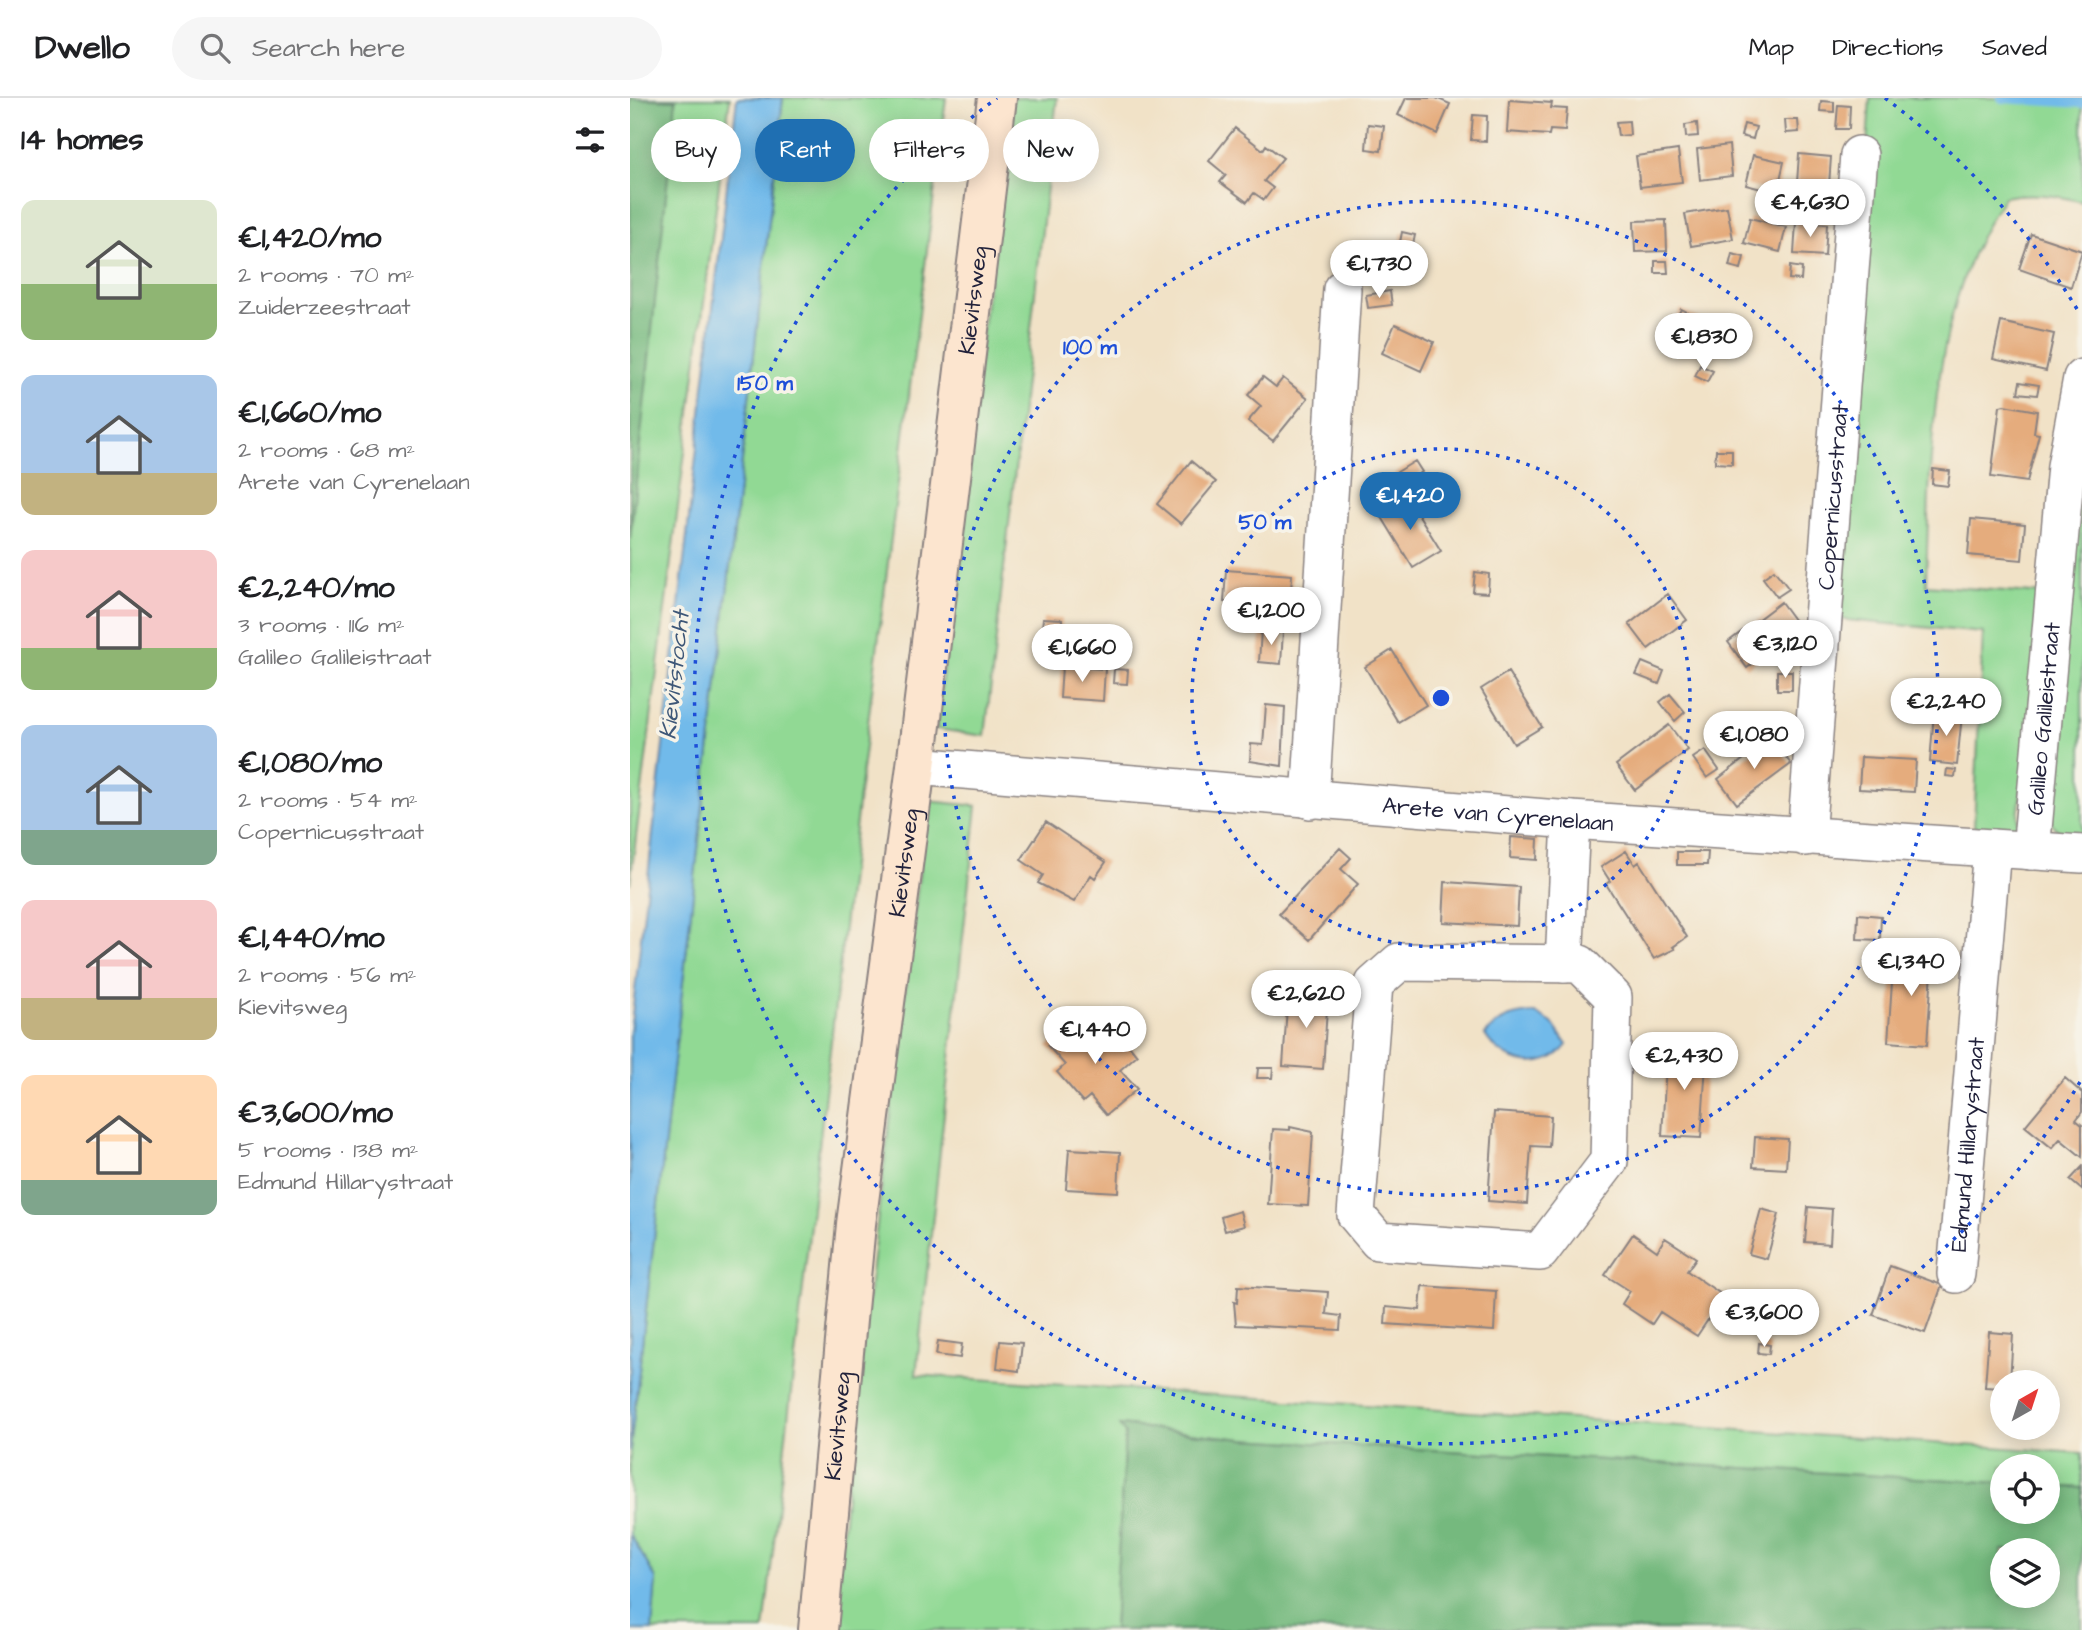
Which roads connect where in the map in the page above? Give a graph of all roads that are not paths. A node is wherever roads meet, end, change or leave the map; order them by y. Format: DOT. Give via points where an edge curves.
graph roads {
  1 [pos="997,98"];
  2 [pos="1859,155"];
  3 [pos="1342,289"];
  4 [pos="2082,378"];
  5 [pos="916,765"];
  6 [pos="1310,800"];
  7 [pos="1571,820"];
  8 [pos="1806,837"];
  9 [pos="1992,848"];
  10 [pos="2031,851"];
  11 [pos="2082,854"];
  12 [pos="1564,964"];
  13 [pos="1956,1273"];
  14 [pos="818,1630"];
  1 -- 5 [label="street, Kievitsweg"];
  2 -- 8 [label="street, Copernicusstraat"];
  3 -- 6 [label="street"];
  4 -- 10 [label="street, Galileo Galileistraat" via="2066,466"];
  5 -- 6 [label="street, Arete van Cyrenelaan"];
  5 -- 14 [label="street, Kievitsweg" via="856,1224"];
  6 -- 7 [label="street, Arete van Cyrenelaan"];
  7 -- 8 [label="street, Arete van Cyrenelaan"];
  7 -- 12 [label="street"];
  8 -- 9 [label="street, Arete van Cyrenelaan"];
  9 -- 10 [label="street, Arete van Cyrenelaan"];
  9 -- 13 [label="street, Edmund Hillarystraat"];
  10 -- 11 [label="street, Arete van Cyrenelaan"];
  12 -- 12 [label="street" via="1399,962 1374,984 1356,1215 1378,1241 1539,1252 1609,1161 1613,997 1580,964"];
}
